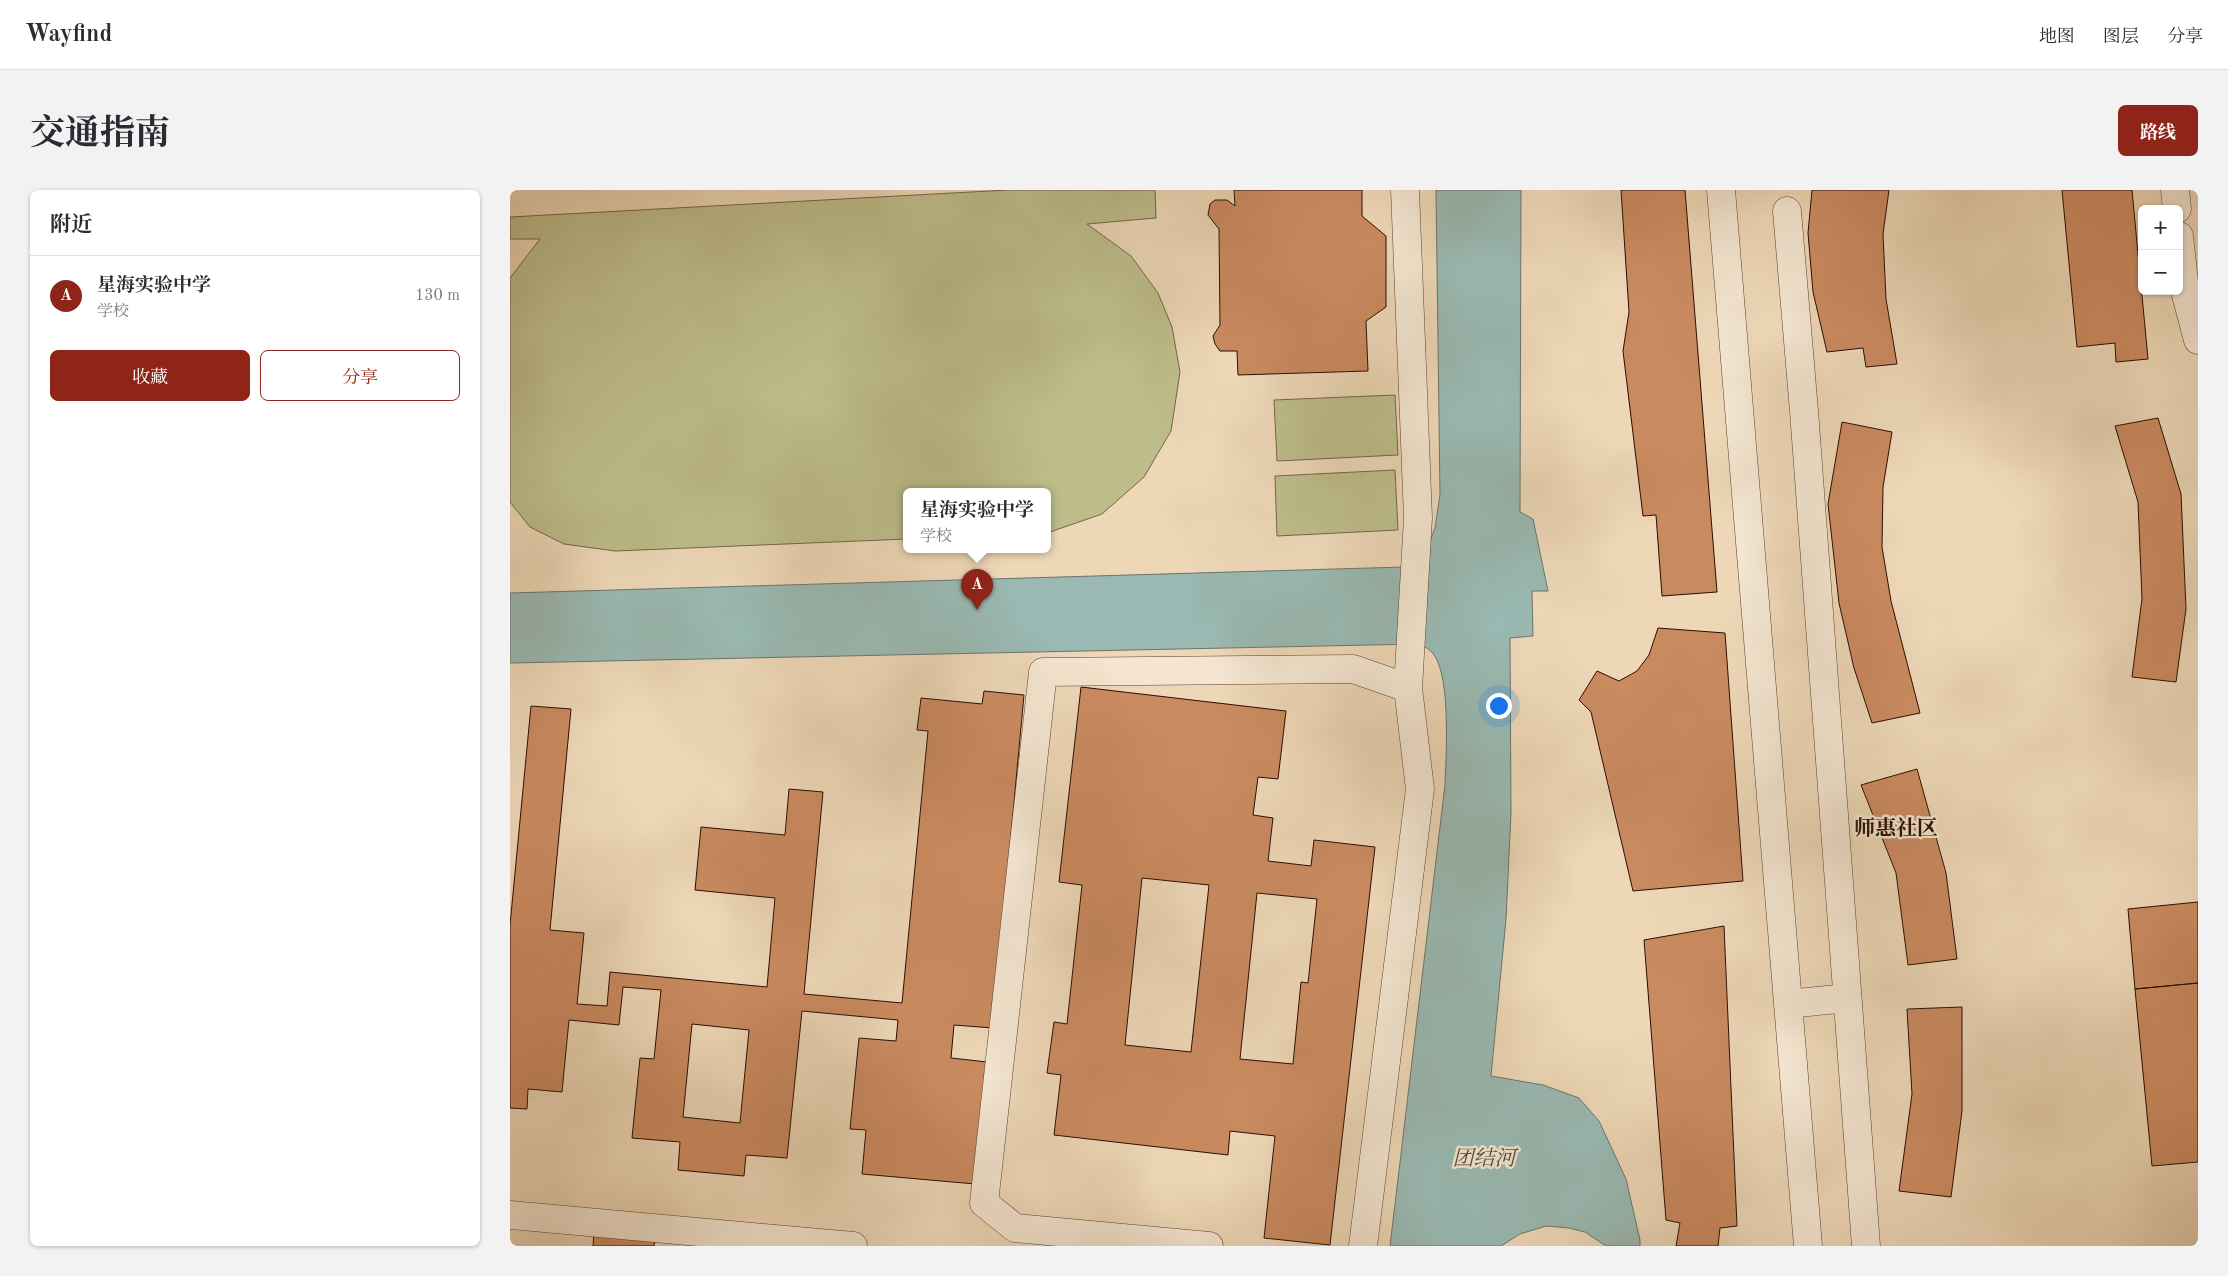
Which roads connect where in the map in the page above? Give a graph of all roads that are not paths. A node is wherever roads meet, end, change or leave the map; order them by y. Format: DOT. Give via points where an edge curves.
graph roads {
  1 [pos="1404,190"];
  2 [pos="1721,190"];
  3 [pos="2175,190"];
  4 [pos="2177,205"];
  5 [pos="1787,211"];
  6 [pos="2181,250"];
  7 [pos="2198,340"];
  8 [pos="1408,688"];
  9 [pos="1847,998"];
  10 [pos="1788,1004"];
  11 [pos="510,1215"];
  12 [pos="853,1246"];
  13 [pos="1209,1246"];
  14 [pos="1363,1246"];
  15 [pos="1808,1246"];
  16 [pos="1866,1246"];
  1 -- 8 [label="street" via="1418,518"];
  2 -- 10 [label="street"];
  3 -- 4 [label="street"];
  5 -- 9 [label="street"];
  6 -- 7 [label="street" via="2185,291"];
  8 -- 13 [label="street" via="1353,669 1044,672 984,1202 1016,1228"];
  8 -- 14 [label="street" via="1420,789"];
  9 -- 10 [label="street"];
  9 -- 16 [label="street"];
  10 -- 15 [label="street"];
  11 -- 12 [label="street"];
}
